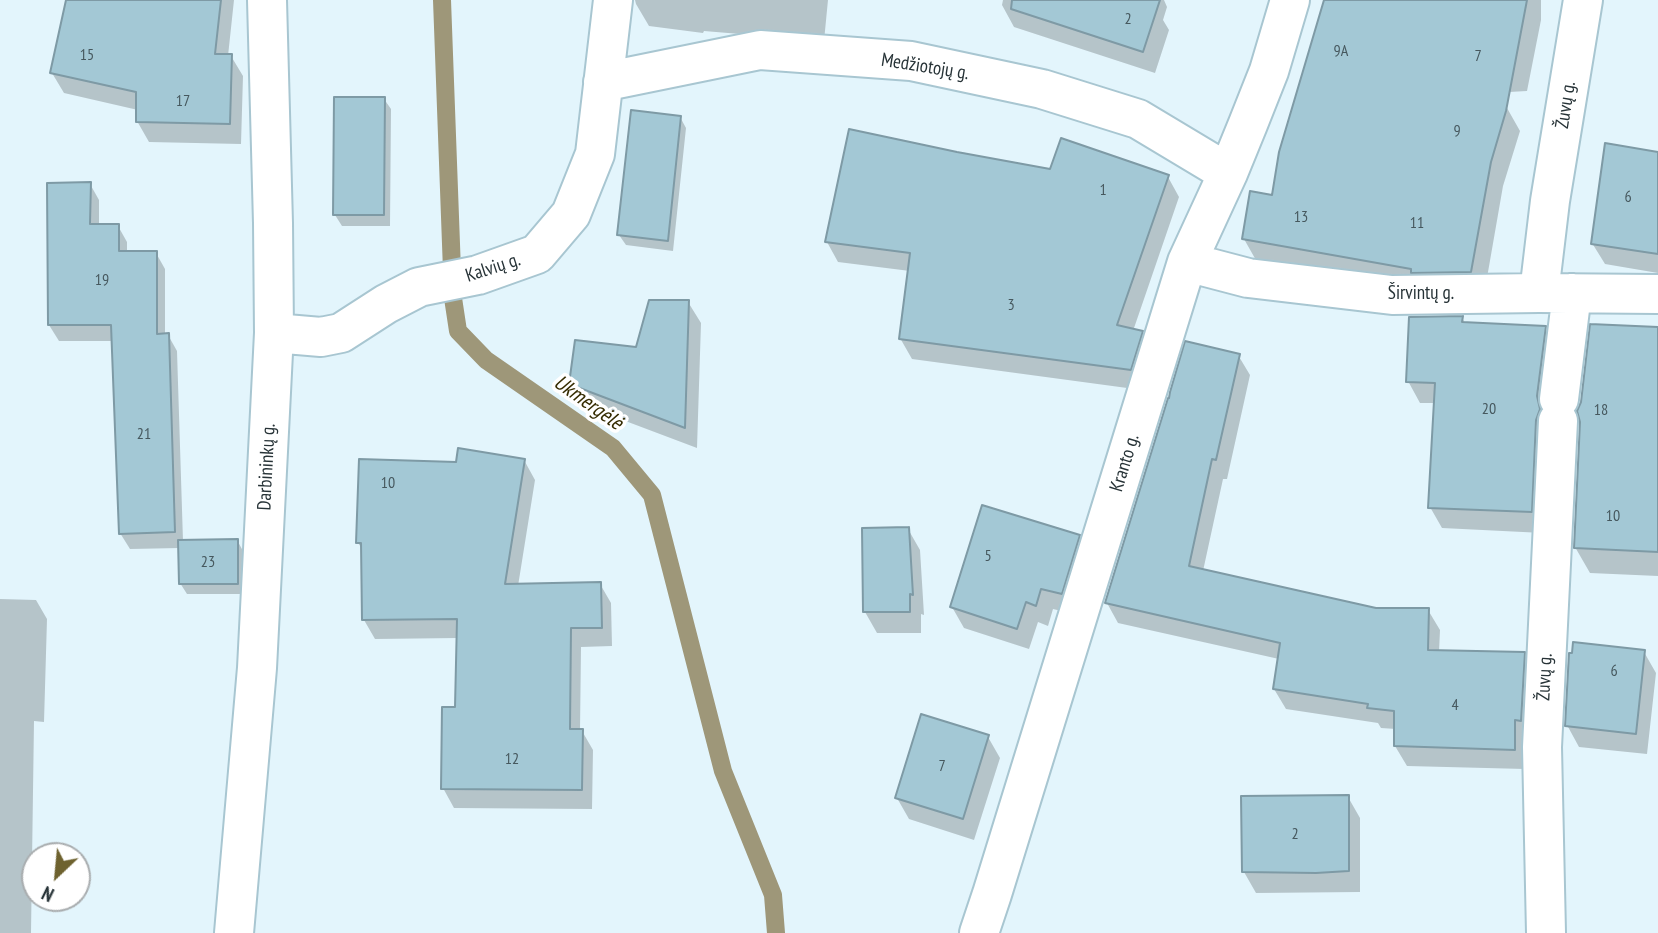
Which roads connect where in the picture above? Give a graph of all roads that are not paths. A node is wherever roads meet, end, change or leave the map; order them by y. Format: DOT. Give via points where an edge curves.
graph roads {
  1 [pos="267,0"];
  2 [pos="613,0"];
  3 [pos="1583,0"];
  4 [pos="1281,4"];
  5 [pos="603,82"];
  6 [pos="1228,173"];
  7 [pos="1187,262"];
  8 [pos="1556,293"];
  9 [pos="1658,294"];
  10 [pos="274,333"];
  11 [pos="234,933"];
  12 [pos="979,933"];
  13 [pos="1546,933"];
  1 -- 10 [label="street, Darbininkų g."];
  2 -- 5 [label="street, Kalvių g."];
  3 -- 8 [label="street, Žuvų g." via="1550,201"];
  4 -- 6 [label="street, Kranto g." via="1269,71"];
  5 -- 6 [label="street, Medžiotojų g." via="760,50 911,61 1042,89 1138,119"];
  5 -- 10 [label="street, Kalvių g." via="595,154 571,214 537,254 478,275 419,287 341,333 321,337"];
  6 -- 7 [label="street, Kranto g."];
  7 -- 8 [label="street, Širvintų g." via="1248,278 1392,295"];
  7 -- 12 [label="street, Kranto g."];
  8 -- 9 [label="street, Širvintų g."];
  8 -- 13 [label="street, Žuvų g." via="1558,410 1542,747"];
  10 -- 11 [label="street, Darbininkų g." via="257,668"];
}
